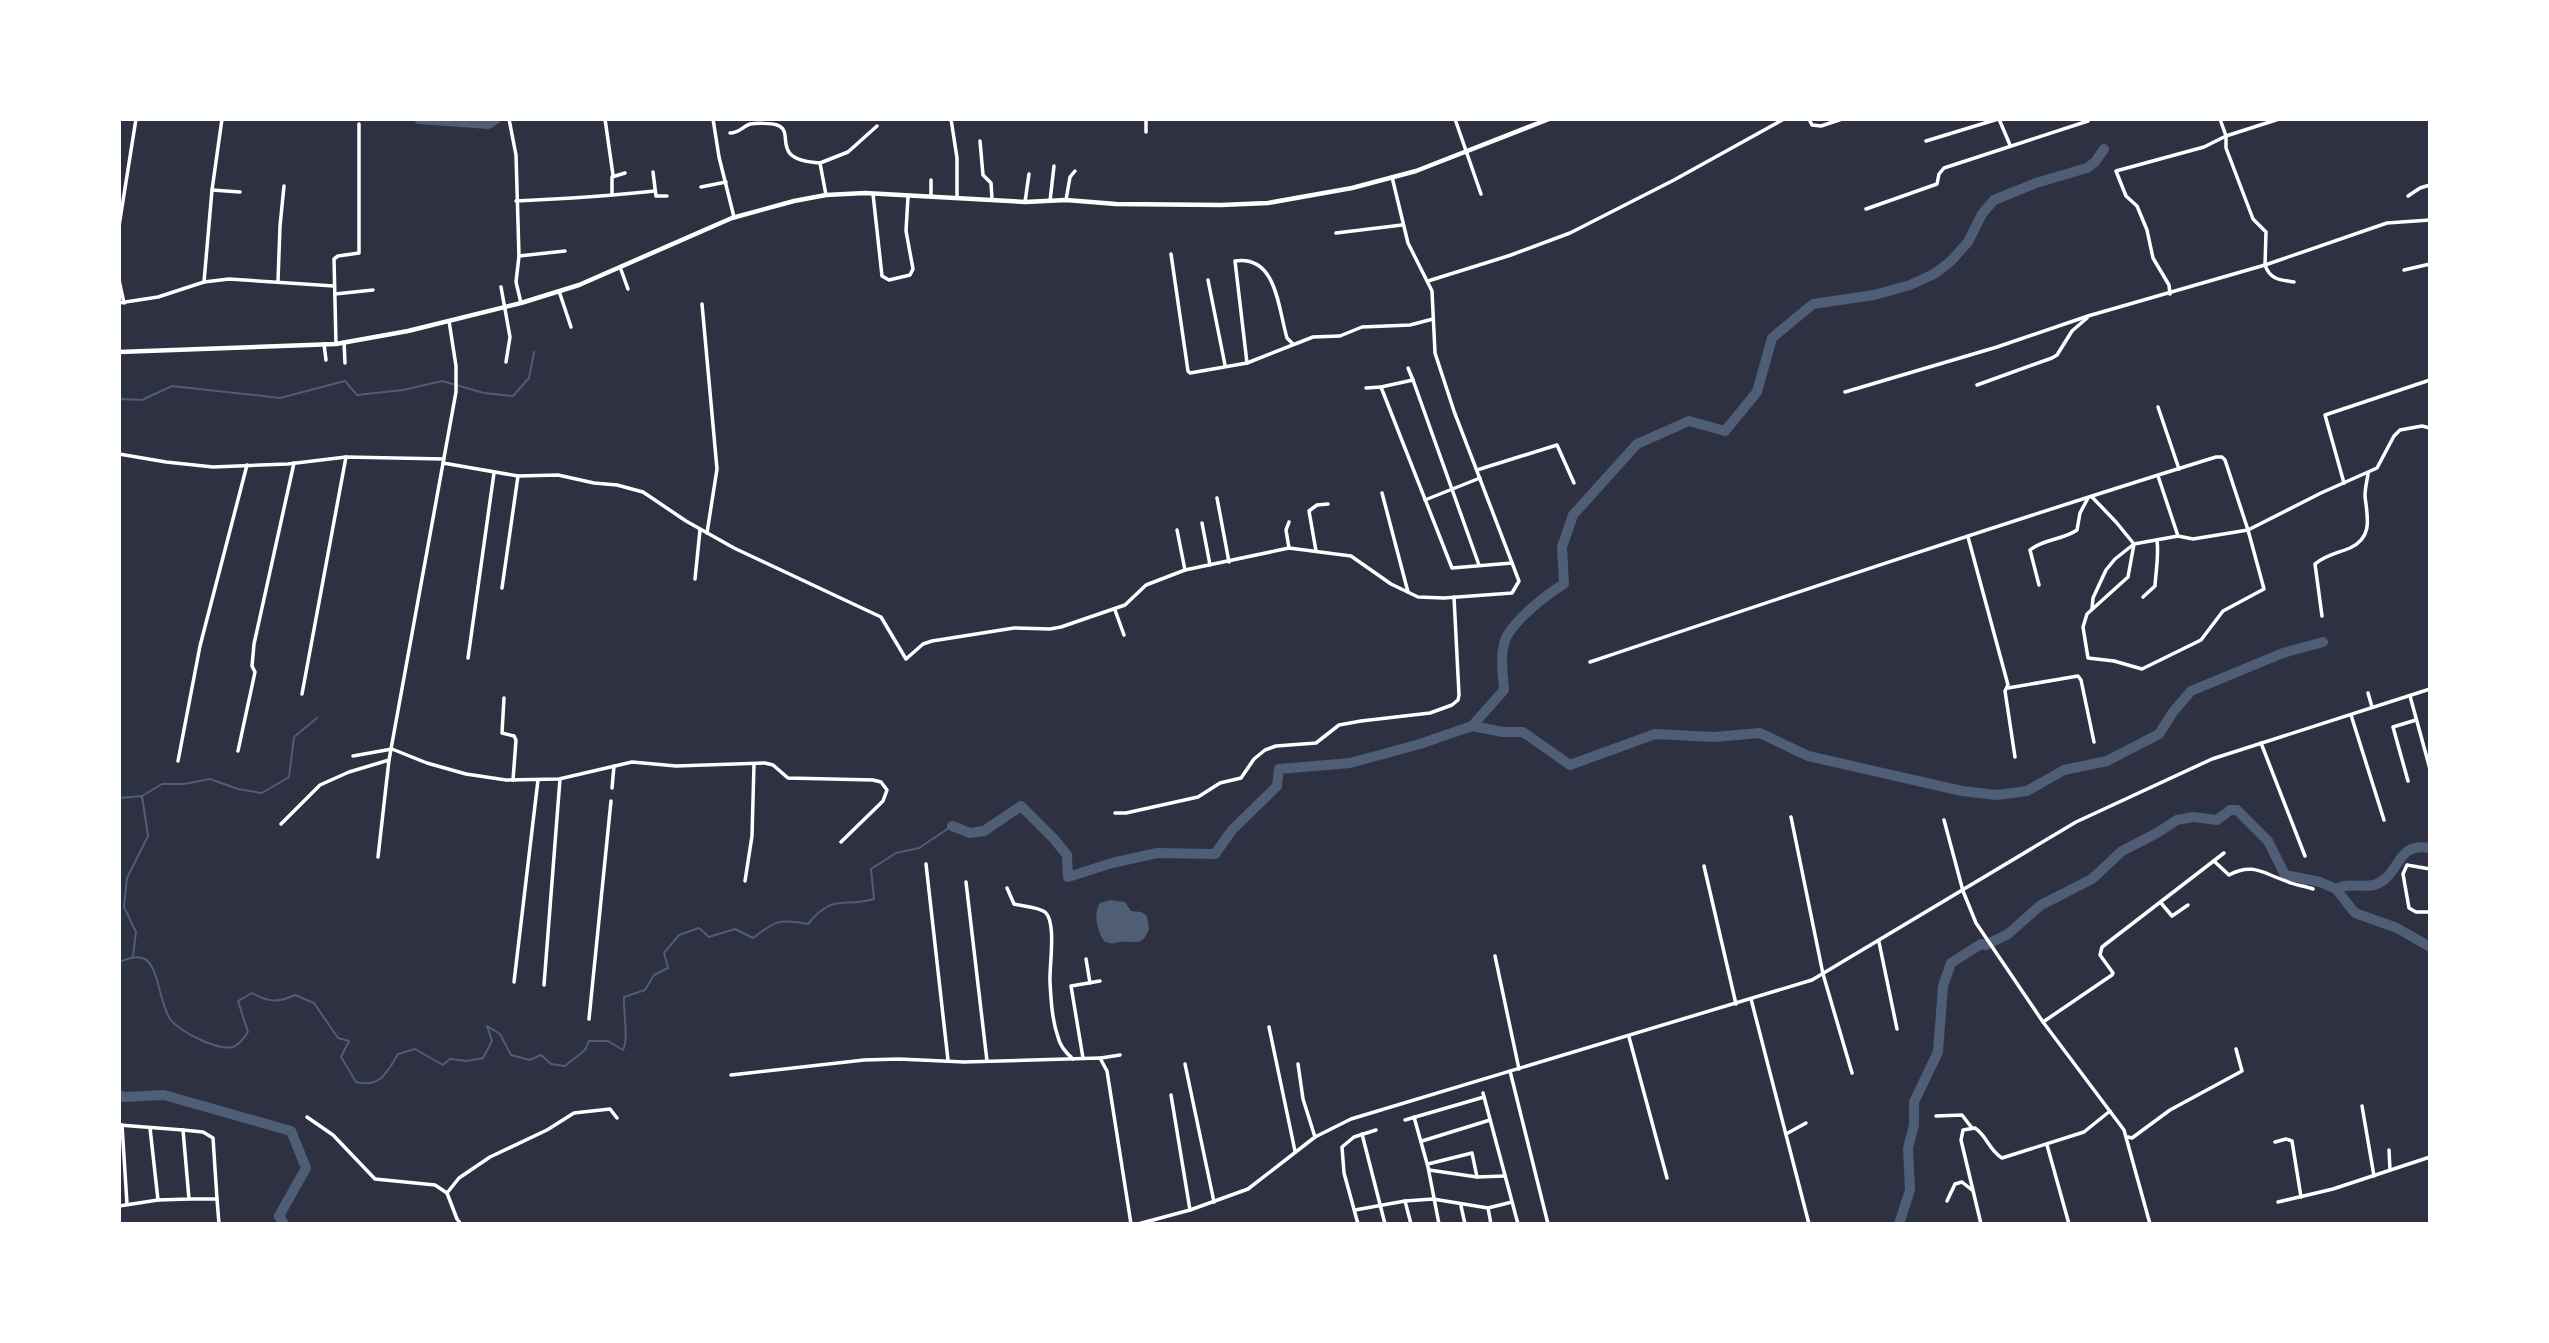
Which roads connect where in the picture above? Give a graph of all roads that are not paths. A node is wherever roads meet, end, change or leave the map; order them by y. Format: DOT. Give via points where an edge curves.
graph roads {
  1 [pos="136,119"];
  2 [pos="509,119"];
  3 [pos="606,119"];
  4 [pos="713,119"];
  5 [pos="951,119"];
  6 [pos="1146,119"];
  7 [pos="1455,119"];
  8 [pos="1549,119"];
  9 [pos="1784,119"];
  10 [pos="1809,119"];
  11 [pos="1843,119"];
  12 [pos="1999,119"];
  13 [pos="2220,119"];
  14 [pos="2278,119"];
  15 [pos="222,120"];
  16 [pos="2088,121"];
  17 [pos="359,124"];
  18 [pos="877,126"];
  19 [pos="1146,132"];
  20 [pos="730,133"];
  21 [pos="2226,136"];
  22 [pos="980,141"];
  23 [pos="1926,141"];
  24 [pos="2010,145"];
  25 [pos="1468,153"];
  26 [pos="820,163"];
  27 [pos="1054,166"];
  28 [pos="653,172"];
  29 [pos="1075,172"];
  30 [pos="625,173"];
  31 [pos="1029,174"];
  32 [pos="613,175"];
  33 [pos="1392,177"];
  34 [pos="931,180"];
  35 [pos="726,181"];
  36 [pos="2430,185"];
  37 [pos="284,186"];
  38 [pos="701,187"];
  39 [pos="212,190"];
  40 [pos="655,191"];
  41 [pos="240,192"];
  42 [pos="612,194"];
  43 [pos="873,194"];
  44 [pos="1481,194"];
  45 [pos="826,195"];
  46 [pos="2408,195"];
  47 [pos="667,196"];
  48 [pos="908,197"];
  49 [pos="931,197"];
  50 [pos="957,197"];
  51 [pos="992,199"];
  52 [pos="1066,200"];
  53 [pos="516,201"];
  54 [pos="1050,201"];
  55 [pos="1025,202"];
  56 [pos="1866,209"];
  57 [pos="734,217"];
  58 [pos="2430,220"];
  59 [pos="1402,225"];
  60 [pos="119,226"];
  61 [pos="1336,233"];
  62 [pos="565,251"];
  63 [pos="1171,254"];
  64 [pos="519,256"];
  65 [pos="2430,264"];
  66 [pos="2265,265"];
  67 [pos="620,267"];
  68 [pos="2404,270"];
  69 [pos="119,280"];
  70 [pos="1208,280"];
  71 [pos="278,281"];
  72 [pos="1428,281"];
  73 [pos="204,282"];
  74 [pos="2294,282"];
  75 [pos="334,286"];
  76 [pos="500,287"];
  77 [pos="628,289"];
  78 [pos="373,290"];
  79 [pos="559,291"];
  80 [pos="335,294"];
  81 [pos="2171,294"];
  82 [pos="122,303"];
  83 [pos="521,303"];
  84 [pos="702,304"];
  85 [pos="503,306"];
  86 [pos="2088,316"];
  87 [pos="1433,319"];
  88 [pos="449,321"];
  89 [pos="571,327"];
  90 [pos="344,342"];
  91 [pos="324,344"];
  92 [pos="336,344"];
  93 [pos="1292,344"];
  94 [pos="119,352"];
  95 [pos="326,360"];
  96 [pos="506,362"];
  97 [pos="345,363"];
  98 [pos="1247,363"];
  99 [pos="1225,365"];
  100 [pos="1408,368"];
  101 [pos="1413,380"];
  102 [pos="2430,380"];
  103 [pos="1977,385"];
  104 [pos="1381,387"];
  105 [pos="1366,388"];
  106 [pos="1845,393"];
  107 [pos="2158,407"];
  108 [pos="2430,428"];
  109 [pos="119,454"];
  110 [pos="346,457"];
  111 [pos="443,461"];
  112 [pos="295,463"];
  113 [pos="247,465"];
  114 [pos="2179,469"];
  115 [pos="1477,470"];
  116 [pos="494,473"];
  117 [pos="2368,474"];
  118 [pos="518,475"];
  119 [pos="2158,476"];
  120 [pos="1480,478"];
  121 [pos="1574,483"];
  122 [pos="2344,483"];
  123 [pos="1452,488"];
  124 [pos="1382,493"];
  125 [pos="2090,497"];
  126 [pos="1217,498"];
  127 [pos="1425,500"];
  128 [pos="1328,504"];
  129 [pos="1289,522"];
  130 [pos="1202,523"];
  131 [pos="699,530"];
  132 [pos="1177,530"];
  133 [pos="2248,530"];
  134 [pos="707,533"];
  135 [pos="2178,536"];
  136 [pos="1968,537"];
  137 [pos="2157,540"];
  138 [pos="2134,544"];
  139 [pos="1289,548"];
  140 [pos="1316,551"];
  141 [pos="1229,562"];
  142 [pos="1512,564"];
  143 [pos="1210,565"];
  144 [pos="1479,565"];
  145 [pos="1185,570"];
  146 [pos="695,579"];
  147 [pos="2039,585"];
  148 [pos="502,588"];
  149 [pos="1408,592"];
  150 [pos="1454,597"];
  151 [pos="2143,597"];
  152 [pos="1115,610"];
  153 [pos="2092,610"];
  154 [pos="2322,616"];
  155 [pos="1124,635"];
  156 [pos="468,658"];
  157 [pos="1590,662"];
  158 [pos="2008,688"];
  159 [pos="2430,689"];
  160 [pos="2368,693"];
  161 [pos="302,694"];
  162 [pos="2410,696"];
  163 [pos="504,698"];
  164 [pos="2372,707"];
  165 [pos="2351,715"];
  166 [pos="2416,720"];
  167 [pos="2094,742"];
  168 [pos="2261,743"];
  169 [pos="392,749"];
  170 [pos="238,751"];
  171 [pos="352,756"];
  172 [pos="2015,757"];
  173 [pos="178,761"];
  174 [pos="389,761"];
  175 [pos="754,764"];
  176 [pos="614,766"];
  177 [pos="2430,769"];
  178 [pos="560,779"];
  179 [pos="513,780"];
  180 [pos="538,780"];
  181 [pos="2408,780"];
  182 [pos="612,788"];
  183 [pos="611,801"];
  184 [pos="1115,813"];
  185 [pos="1791,817"];
  186 [pos="1944,820"];
  187 [pos="2384,820"];
  188 [pos="281,824"];
  189 [pos="841,842"];
  190 [pos="2224,853"];
  191 [pos="2305,856"];
  192 [pos="378,857"];
  193 [pos="2215,862"];
  194 [pos="926,863"];
  195 [pos="1704,866"];
  196 [pos="2430,869"];
  197 [pos="745,881"];
  198 [pos="966,882"];
  199 [pos="1007,888"];
  200 [pos="2314,889"];
  201 [pos="1963,891"];
  202 [pos="2161,903"];
  203 [pos="2188,905"];
  204 [pos="2430,912"];
  205 [pos="1879,942"];
  206 [pos="1495,956"];
  207 [pos="1086,958"];
  208 [pos="1823,974"];
  209 [pos="1100,981"];
  210 [pos="514,982"];
  211 [pos="1090,983"];
  212 [pos="544,985"];
  213 [pos="1751,999"];
  214 [pos="1736,1004"];
  215 [pos="589,1019"];
  216 [pos="2043,1022"];
  217 [pos="1269,1027"];
  218 [pos="1897,1029"];
  219 [pos="1629,1037"];
  220 [pos="2236,1049"];
  221 [pos="1120,1055"];
  222 [pos="1083,1058"];
  223 [pos="1100,1058"];
  224 [pos="948,1060"];
  225 [pos="987,1060"];
  226 [pos="1073,1060"];
  227 [pos="1185,1064"];
  228 [pos="1298,1064"];
  229 [pos="1519,1069"];
  230 [pos="1510,1071"];
  231 [pos="1852,1073"];
  232 [pos="731,1075"];
  233 [pos="1171,1095"];
  234 [pos="2362,1106"];
  235 [pos="2109,1111"];
  236 [pos="1936,1116"];
  237 [pos="307,1117"];
  238 [pos="1414,1117"];
  239 [pos="617,1118"];
  240 [pos="1405,1120"];
  241 [pos="1490,1120"];
  242 [pos="1806,1123"];
  243 [pos="121,1125"];
  244 [pos="150,1128"];
  245 [pos="1972,1128"];
  246 [pos="1376,1129"];
  247 [pos="183,1130"];
  248 [pos="1362,1134"];
  249 [pos="1786,1134"];
  250 [pos="1315,1137"];
  251 [pos="2128,1138"];
  252 [pos="1421,1141"];
  253 [pos="2275,1142"];
  254 [pos="2047,1145"];
  255 [pos="2389,1150"];
  256 [pos="1295,1152"];
  257 [pos="2430,1157"];
  258 [pos="1428,1164"];
  259 [pos="1429,1170"];
  260 [pos="2390,1170"];
  261 [pos="1505,1176"];
  262 [pos="2374,1176"];
  263 [pos="1478,1177"];
  264 [pos="1667,1178"];
  265 [pos="1973,1192"];
  266 [pos="447,1193"];
  267 [pos="2301,1197"];
  268 [pos="189,1199"];
  269 [pos="217,1199"];
  270 [pos="1433,1199"];
  271 [pos="158,1200"];
  272 [pos="1405,1201"];
  273 [pos="1947,1201"];
  274 [pos="1214,1202"];
  275 [pos="1512,1202"];
  276 [pos="2278,1202"];
  277 [pos="1380,1204"];
  278 [pos="127,1205"];
  279 [pos="119,1206"];
  280 [pos="1461,1206"];
  281 [pos="1488,1208"];
  282 [pos="1190,1210"];
  283 [pos="1355,1210"];
  284 [pos="219,1224"];
  285 [pos="461,1224"];
  286 [pos="1131,1224"];
  287 [pos="1138,1224"];
  288 [pos="1358,1224"];
  289 [pos="1385,1224"];
  290 [pos="1411,1224"];
  291 [pos="1439,1224"];
  292 [pos="1465,1224"];
  293 [pos="1491,1224"];
  294 [pos="1518,1224"];
  295 [pos="1548,1224"];
  296 [pos="1809,1224"];
  297 [pos="1981,1224"];
  298 [pos="2070,1224"];
  299 [pos="2150,1224"];
  1 -- 60 [label="street"];
  2 -- 53 [label="street" via="516,155"];
  3 -- 32 [label="street"];
  4 -- 35 [label="street"];
  5 -- 50 [label="street"];
  6 -- 19 [label="street"];
  7 -- 25 [label="street"];
  8 -- 25 [label="street"];
  9 -- 72 [label="street" via="1570,233"];
  10 -- 11 [label="street" via="1817,127"];
  12 -- 23 [label="street"];
  12 -- 24 [label="street"];
  13 -- 21 [label="street"];
  14 -- 21 [label="street"];
  15 -- 39 [label="street"];
  16 -- 24 [label="street"];
  17 -- 75 [label="street" via="359,253 335,258"];
  18 -- 26 [label="street" via="848,152"];
  20 -- 26 [label="street" via="751,124 779,126 792,157"];
  21 -- 66 [label="street" via="2226,148 2253,219 2266,232"];
  21 -- 81 [label="street" via="2204,147 2116,172 2126,196 2137,205 2153,258"];
  22 -- 51 [label="street" via="983,175 990,183"];
  24 -- 56 [label="street" via="1941,170 1937,184"];
  25 -- 33 [label="street"];
  25 -- 44 [label="street"];
  26 -- 45 [label="street"];
  27 -- 54 [label="street"];
  28 -- 40 [label="street"];
  29 -- 52 [label="street"];
  30 -- 32 [label="street"];
  31 -- 55 [label="street"];
  32 -- 42 [label="street"];
  33 -- 52 [label="street" via="1268,203"];
  33 -- 59 [label="street"];
  34 -- 49 [label="street"];
  35 -- 38 [label="street"];
  35 -- 57 [label="street"];
  36 -- 46 [label="street"];
  37 -- 71 [label="street"];
  39 -- 41 [label="street"];
  39 -- 73 [label="street"];
  40 -- 42 [label="street"];
  40 -- 47 [label="street" via="657,196"];
  42 -- 53 [label="street"];
  43 -- 45 [label="street"];
  43 -- 48 [label="street"];
  43 -- 48 [label="street" via="881,276 889,280 910,275 914,269 906,231"];
  45 -- 57 [label="street"];
  48 -- 49 [label="street"];
  49 -- 50 [label="street"];
  50 -- 51 [label="street"];
  51 -- 55 [label="street"];
  52 -- 54 [label="street"];
  53 -- 64 [label="street"];
  54 -- 55 [label="street"];
  57 -- 67 [label="street"];
  58 -- 66 [label="street" via="2387,223"];
  59 -- 61 [label="street"];
  59 -- 72 [label="street"];
  62 -- 64 [label="street"];
  63 -- 99 [label="street" via="1188,371"];
  64 -- 83 [label="street" via="516,282"];
  65 -- 68 [label="street"];
  66 -- 74 [label="street" via="2272,277"];
  66 -- 81 [label="street"];
  67 -- 77 [label="street"];
  67 -- 79 [label="street"];
  69 -- 82 [label="street"];
  70 -- 99 [label="street"];
  71 -- 73 [label="street"];
  71 -- 75 [label="street"];
  72 -- 87 [label="street"];
  73 -- 82 [label="street"];
  75 -- 80 [label="street"];
  76 -- 85 [label="street"];
  78 -- 80 [label="street"];
  79 -- 83 [label="street"];
  79 -- 89 [label="street"];
  80 -- 92 [label="street"];
  81 -- 86 [label="street"];
  83 -- 85 [label="street"];
  84 -- 134 [label="street" via="717,470"];
  85 -- 88 [label="street"];
  85 -- 96 [label="street" via="510,337"];
  86 -- 103 [label="street" via="2057,355"];
  86 -- 106 [label="street"];
  87 -- 93 [label="street" via="1362,327 1340,336"];
  87 -- 115 [label="street" via="1435,353"];
  88 -- 90 [label="street"];
  88 -- 111 [label="street" via="456,392"];
  90 -- 92 [label="street"];
  90 -- 97 [label="street"];
  91 -- 92 [label="street"];
  91 -- 94 [label="street"];
  91 -- 95 [label="street"];
  93 -- 98 [label="street"];
  93 -- 98 [label="street" via="1268,272 1255,262 1235,261"];
  98 -- 99 [label="street"];
  100 -- 101 [label="street"];
  101 -- 104 [label="street"];
  101 -- 123 [label="street"];
  102 -- 122 [label="street" via="2325,415"];
  104 -- 105 [label="street"];
  104 -- 127 [label="street"];
  107 -- 114 [label="street"];
  108 -- 117 [label="street" via="2398,432 2380,466"];
  109 -- 113 [label="street" via="199,467"];
  110 -- 111 [label="street"];
  110 -- 112 [label="street"];
  110 -- 161 [label="street"];
  111 -- 116 [label="street"];
  111 -- 169 [label="street"];
  112 -- 113 [label="street"];
  112 -- 170 [label="street" via="254,644 255,672"];
  113 -- 173 [label="street" via="203,635"];
  114 -- 119 [label="street"];
  114 -- 133 [label="street" via="2222,457"];
  115 -- 120 [label="street"];
  115 -- 121 [label="street" via="1557,445"];
  116 -- 118 [label="street"];
  116 -- 156 [label="street"];
  117 -- 122 [label="street"];
  117 -- 154 [label="street" via="2367,531 2353,547 2315,564"];
  118 -- 131 [label="street" via="558,475 643,492"];
  118 -- 148 [label="street"];
  119 -- 125 [label="street"];
  119 -- 135 [label="street"];
  120 -- 123 [label="street"];
  120 -- 142 [label="street"];
  122 -- 133 [label="street"];
  123 -- 127 [label="street"];
  123 -- 144 [label="street"];
  124 -- 149 [label="street"];
  125 -- 136 [label="street"];
  125 -- 138 [label="street"];
  125 -- 147 [label="street" via="2074,532 2030,550"];
  126 -- 141 [label="street"];
  127 -- 144 [label="street" via="1452,568"];
  128 -- 140 [label="street" via="1309,511"];
  129 -- 139 [label="street"];
  130 -- 143 [label="street"];
  131 -- 134 [label="street"];
  131 -- 146 [label="street"];
  132 -- 145 [label="street"];
  133 -- 135 [label="street" via="2193,539"];
  133 -- 153 [label="street" via="2263,590 2223,611 2205,636 2189,647 2143,669 2088,658 2082,627"];
  134 -- 152 [label="street" via="881,617 906,659 932,641 1014,628 1050,629"];
  135 -- 137 [label="street"];
  136 -- 157 [label="street"];
  136 -- 158 [label="street"];
  137 -- 138 [label="street"];
  137 -- 151 [label="street" via="2155,586"];
  138 -- 153 [label="street" via="2106,570"];
  138 -- 153 [label="street" via="2128,577"];
  139 -- 140 [label="street"];
  139 -- 141 [label="street"];
  140 -- 149 [label="street" via="1351,556"];
  141 -- 143 [label="street"];
  142 -- 144 [label="street"];
  142 -- 150 [label="street" via="1519,581 1512,593"];
  143 -- 145 [label="street"];
  145 -- 152 [label="street" via="1146,585"];
  149 -- 150 [label="street" via="1418,597"];
  150 -- 184 [label="street" via="1459,695 1452,705 1430,713 1339,725 1316,743 1265,750 1241,778 1220,783 1191,800"];
  152 -- 155 [label="street"];
  158 -- 167 [label="street" via="2078,676"];
  158 -- 172 [label="street"];
  159 -- 162 [label="street"];
  160 -- 164 [label="street"];
  162 -- 164 [label="street"];
  162 -- 166 [label="street"];
  163 -- 179 [label="street" via="502,733 516,740"];
  164 -- 165 [label="street"];
  165 -- 168 [label="street"];
  165 -- 187 [label="street"];
  166 -- 177 [label="street"];
  166 -- 181 [label="street" via="2393,727"];
  168 -- 191 [label="street"];
  168 -- 201 [label="street" via="2213,759 2076,822"];
  169 -- 171 [label="street"];
  169 -- 174 [label="street"];
  169 -- 179 [label="street" via="466,774"];
  174 -- 188 [label="street" via="320,785"];
  174 -- 192 [label="street"];
  175 -- 176 [label="street" via="632,762"];
  175 -- 189 [label="street" via="773,765 788,778 881,782 887,790 883,801"];
  175 -- 197 [label="street" via="752,836"];
  176 -- 178 [label="street"];
  176 -- 182 [label="street"];
  178 -- 180 [label="street"];
  178 -- 212 [label="street"];
  179 -- 180 [label="street"];
  180 -- 210 [label="street"];
  183 -- 215 [label="street"];
  185 -- 208 [label="street"];
  186 -- 201 [label="street"];
  190 -- 193 [label="street"];
  193 -- 200 [label="street" via="2229,874 2244,869 2265,871"];
  193 -- 202 [label="street"];
  194 -- 224 [label="street"];
  195 -- 214 [label="street"];
  196 -- 204 [label="street" via="2407,865 2403,874 2409,908"];
  198 -- 225 [label="street"];
  199 -- 226 [label="street" via="1014,904 1044,911 1049,917 1050,980 1058,1037"];
  201 -- 205 [label="street"];
  201 -- 216 [label="street" via="1981,931"];
  202 -- 203 [label="street" via="2172,916"];
  202 -- 216 [label="street" via="2102,947 2100,955 2112,975"];
  205 -- 208 [label="street"];
  205 -- 218 [label="street"];
  206 -- 229 [label="street"];
  207 -- 211 [label="street"];
  208 -- 213 [label="street"];
  208 -- 231 [label="street"];
  209 -- 211 [label="street"];
  211 -- 222 [label="street" via="1071,986"];
  213 -- 214 [label="street"];
  213 -- 249 [label="street"];
  214 -- 219 [label="street"];
  216 -- 235 [label="street"];
  217 -- 256 [label="street"];
  219 -- 229 [label="street"];
  219 -- 264 [label="street"];
  220 -- 251 [label="street" via="2242,1071 2235,1077 2181,1103"];
  221 -- 223 [label="street"];
  222 -- 223 [label="street"];
  222 -- 226 [label="street"];
  223 -- 286 [label="street" via="1107,1071"];
  224 -- 225 [label="street"];
  224 -- 232 [label="street" via="864,1060"];
  225 -- 226 [label="street"];
  227 -- 274 [label="street"];
  228 -- 250 [label="street"];
  229 -- 230 [label="street"];
  230 -- 250 [label="street" via="1351,1119"];
  230 -- 295 [label="street"];
  233 -- 282 [label="street"];
  234 -- 262 [label="street"];
  235 -- 251 [label="street"];
  235 -- 254 [label="street" via="2084,1132"];
  236 -- 245 [label="street" via="1962,1115"];
  237 -- 266 [label="street" via="333,1135 375,1179 435,1185"];
  238 -- 240 [label="street"];
  238 -- 241 [label="street" via="1483,1095"];
  238 -- 252 [label="street"];
  239 -- 266 [label="street" via="610,1109 574,1113 491,1157 459,1178"];
  241 -- 252 [label="street"];
  241 -- 261 [label="street"];
  242 -- 249 [label="street"];
  243 -- 244 [label="street"];
  243 -- 278 [label="street"];
  244 -- 247 [label="street"];
  244 -- 271 [label="street"];
  245 -- 254 [label="street" via="1983,1133 1993,1152 2002,1158"];
  245 -- 265 [label="street" via="1960,1135"];
  246 -- 248 [label="street"];
  247 -- 268 [label="street"];
  247 -- 269 [label="street" via="213,1138"];
  248 -- 277 [label="street"];
  248 -- 283 [label="street" via="1342,1147"];
  249 -- 296 [label="street"];
  250 -- 256 [label="street"];
  251 -- 299 [label="street"];
  252 -- 258 [label="street"];
  253 -- 267 [label="street" via="2292,1141"];
  254 -- 298 [label="street"];
  255 -- 260 [label="street"];
  256 -- 274 [label="street" via="1252,1187"];
  257 -- 260 [label="street"];
  258 -- 259 [label="street"];
  258 -- 263 [label="street" via="1472,1153"];
  259 -- 263 [label="street"];
  259 -- 270 [label="street"];
  260 -- 262 [label="street"];
  261 -- 263 [label="street"];
  261 -- 275 [label="street"];
  262 -- 267 [label="street"];
  265 -- 273 [label="street" via="1962,1182 1955,1184"];
  265 -- 297 [label="street"];
  266 -- 285 [label="street"];
  267 -- 276 [label="street"];
  268 -- 269 [label="street"];
  268 -- 271 [label="street"];
  269 -- 284 [label="street"];
  270 -- 272 [label="street"];
  270 -- 280 [label="street"];
  270 -- 291 [label="street"];
  271 -- 278 [label="street"];
  272 -- 277 [label="street"];
  272 -- 290 [label="street"];
  274 -- 282 [label="street"];
  275 -- 281 [label="street"];
  275 -- 294 [label="street"];
  277 -- 283 [label="street"];
  277 -- 289 [label="street"];
  278 -- 279 [label="street"];
  280 -- 281 [label="street"];
  280 -- 292 [label="street"];
  281 -- 293 [label="street"];
  282 -- 287 [label="street"];
  283 -- 288 [label="street"];
}
